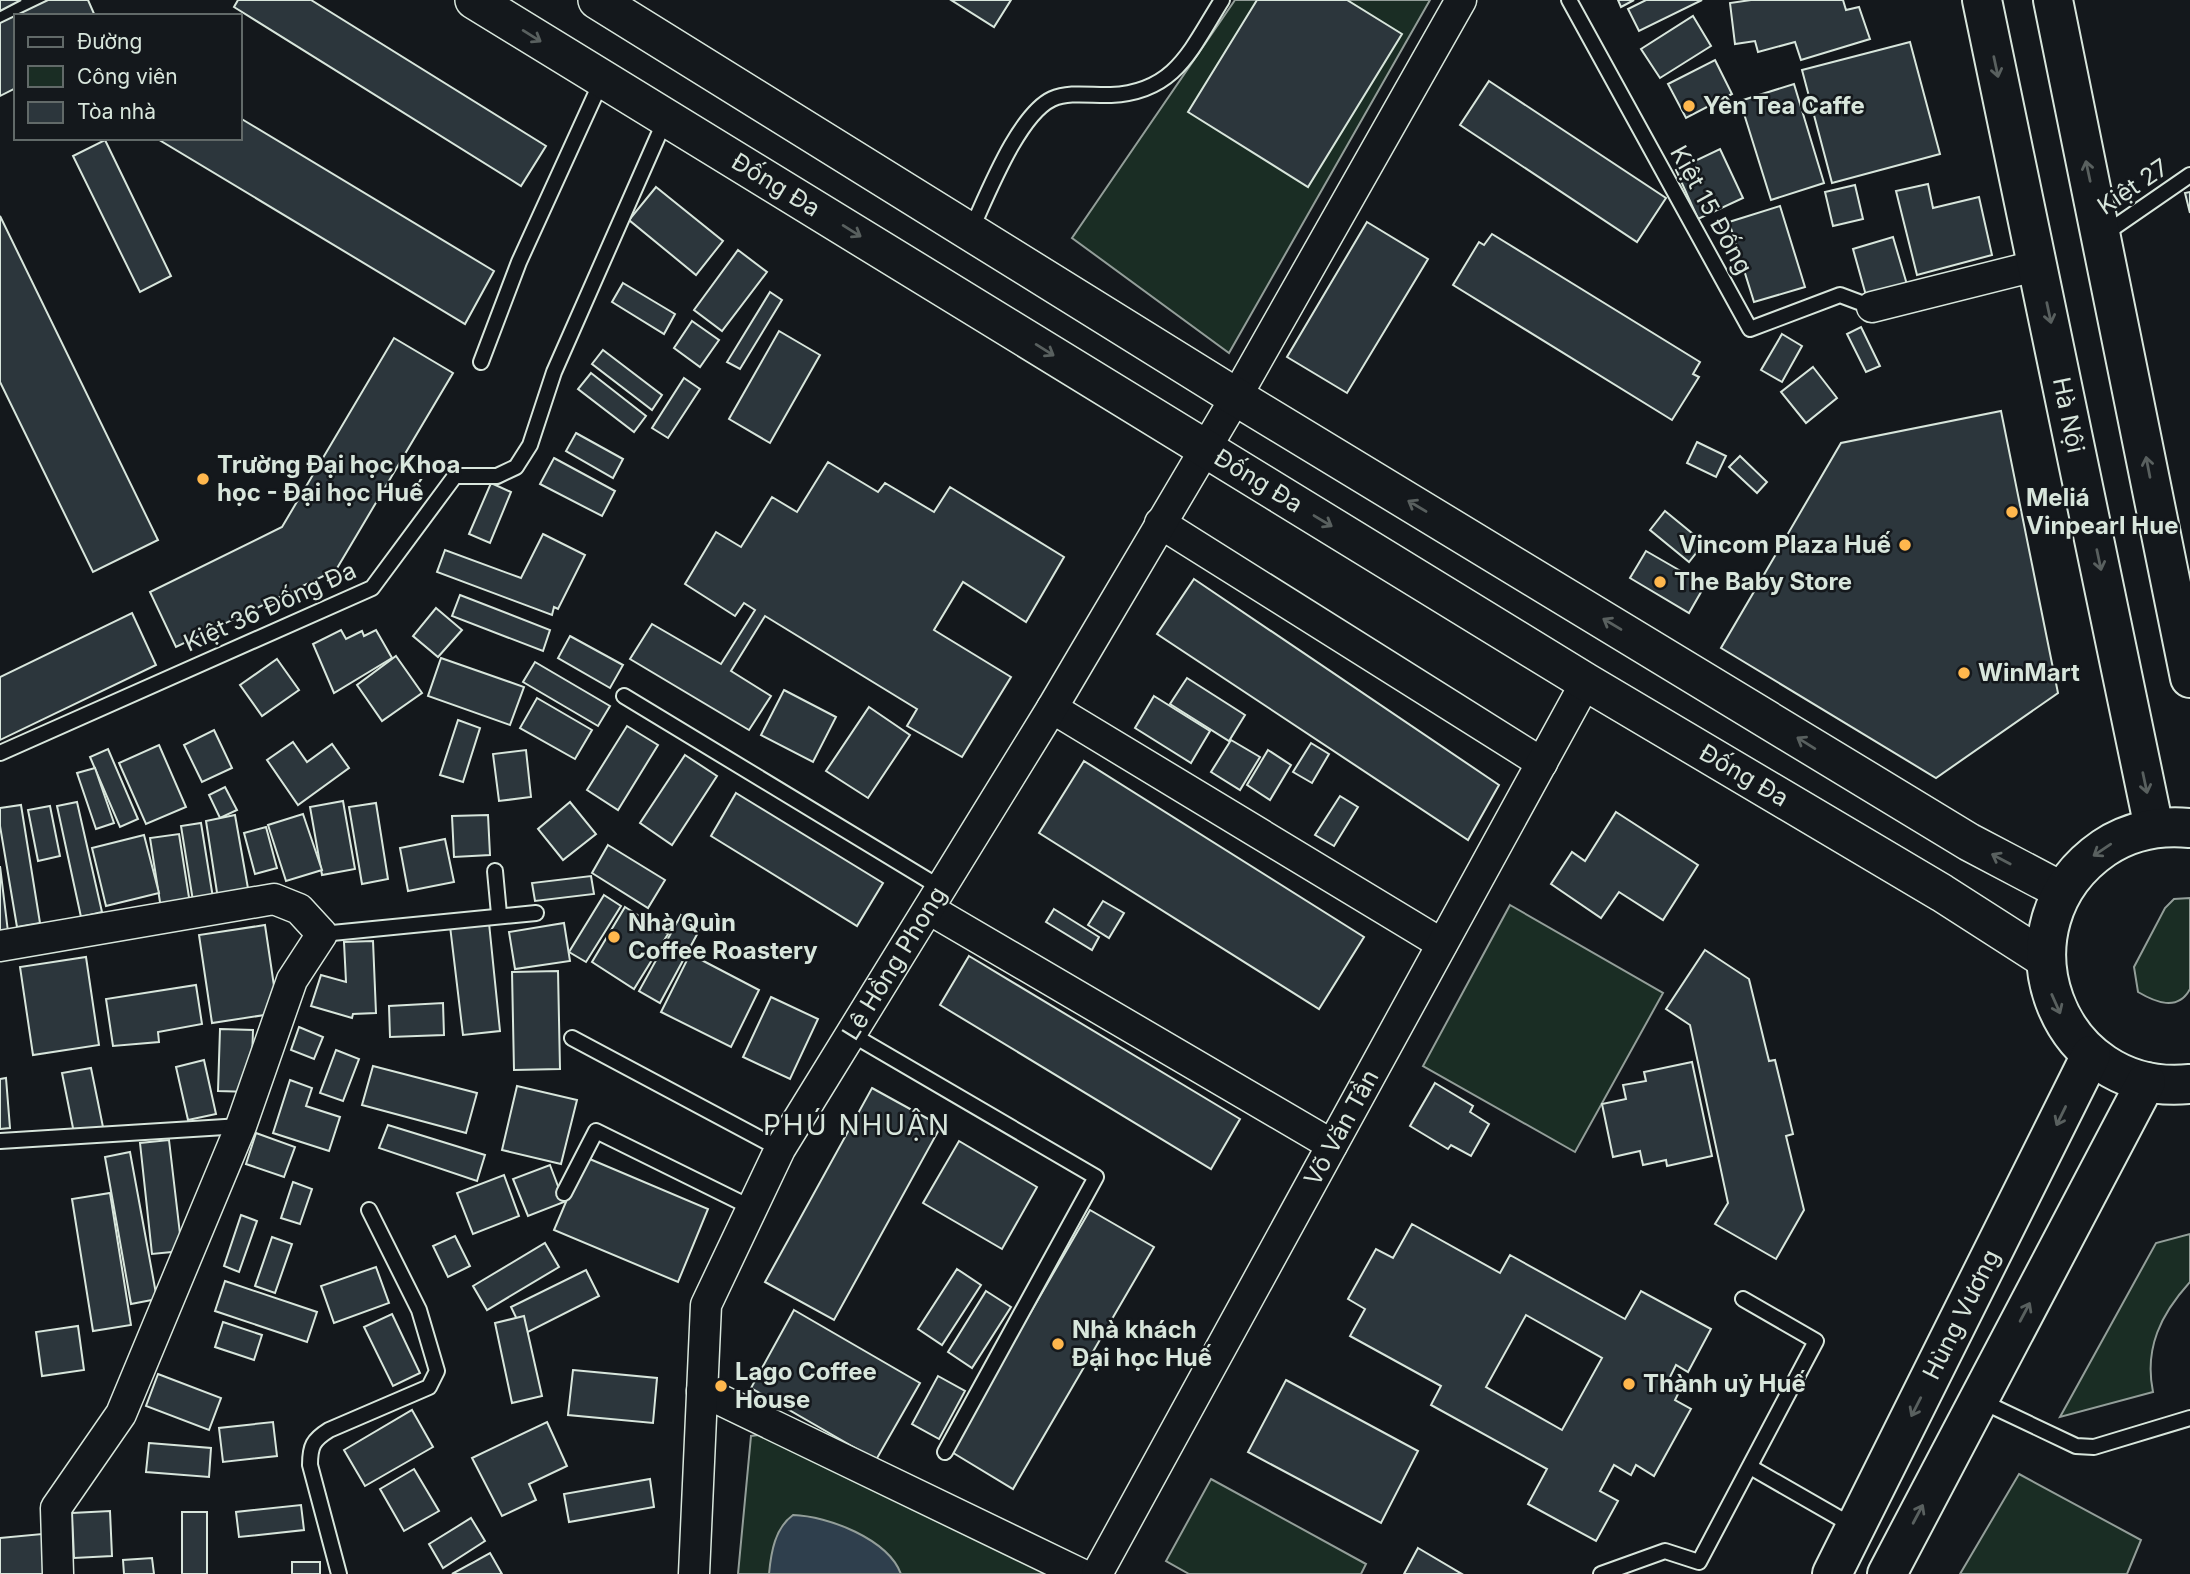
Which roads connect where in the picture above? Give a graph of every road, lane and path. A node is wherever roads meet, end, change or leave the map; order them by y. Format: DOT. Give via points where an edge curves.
graph roads {
  1 [pos="474,0"];
  2 [pos="597,0"];
  3 [pos="1222,0"];
  4 [pos="1461,0"];
  5 [pos="1569,0"];
  6 [pos="1982,0"];
  7 [pos="2053,0"];
  8 [pos="603,79"];
  9 [pos="667,116"];
  10 [pos="2190,175"];
  11 [pos="971,230"];
  12 [pos="2101,236"];
  13 [pos="2039,265"];
  14 [pos="1871,307"];
  15 [pos="481,362"];
  16 [pos="1236,397"];
  17 [pos="1205,449"];
  18 [pos="1160,523"];
  19 [pos="2190,678"];
  20 [pos="1586,682"];
  21 [pos="624,696"];
  22 [pos="1052,708"];
  23 [pos="0,753"];
  24 [pos="1542,763"];
  25 [pos="2172,828"];
  26 [pos="495,871"];
  27 [pos="2062,891"];
  28 [pos="935,899"];
  29 [pos="536,913"];
  30 [pos="499,914"];
  31 [pos="322,934"];
  32 [pos="1442,944"];
  33 [pos="0,946"];
  34 [pos="2045,959"];
  35 [pos="851,1034"];
  36 [pos="572,1038"];
  37 [pos="2091,1055"];
  38 [pos="2146,1082"];
  39 [pos="2190,1084"];
  40 [pos="241,1126"];
  41 [pos="0,1141"];
  42 [pos="1332,1145"];
  43 [pos="780,1149"];
  44 [pos="564,1193"];
  45 [pos="750,1207"];
  46 [pos="369,1210"];
  47 [pos="1743,1299"];
  48 [pos="702,1391"];
  49 [pos="1978,1400"];
  50 [pos="2190,1418"];
  51 [pos="946,1452"];
  52 [pos="1752,1468"];
  53 [pos="1856,1528"];
  54 [pos="58,1574"];
  55 [pos="339,1574"];
  56 [pos="694,1574"];
  57 [pos="1081,1574"];
  58 [pos="1097,1574"];
  59 [pos="1601,1574"];
  60 [pos="1832,1574"];
  61 [pos="1887,1574"];
  1 -- 8 [label="street, Đống Đa, one-way"];
  2 -- 11 [label="street"];
  3 -- 11 [label="lane" via="1177,71 1160,84 1142,92 1052,99 1036,113 1011,145"];
  4 -- 16 [label="street, Lê Hồng Phong"];
  5 -- 14 [label="lane, Kiệt 15 Đống" via="1750,328 1840,295"];
  6 -- 13 [label="main road, Hà Nội, one-way"];
  12 -- 7 [label="main road, one-way"];
  8 -- 9 [label="street, Đống Đa"];
  8 -- 15 [label="lane" via="519,261"];
  9 -- 17 [label="street, Đống Đa, one-way"];
  9 -- 23 [label="lane, Kiệt 36 Đống Đa" via="554,372 530,445 516,467 497,476 454,477 372,589"];
  10 -- 12 [label="lane, Kiệt 27"];
  11 -- 16 [label="street"];
  19 -- 12 [label="main road, one-way"];
  13 -- 14 [label="street"];
  13 -- 25 [label="main road, Hà Nội, one-way"];
  16 -- 17 [label="street, Lê Hồng Phong"];
  27 -- 16 [label="street, one-way" via="1969,842"];
  17 -- 18 [label="street, Lê Hồng Phong"];
  17 -- 20 [label="street, Đống Đa, one-way"];
  18 -- 22 [label="street, Lê Hồng Phong"];
  18 -- 24 [label="street"];
  20 -- 24 [label="street, Võ Văn Tần"];
  20 -- 34 [label="street, Đống Đa"];
  21 -- 28 [label="lane"];
  22 -- 28 [label="street, Lê Hồng Phong"];
  22 -- 32 [label="street"];
  24 -- 32 [label="street, Võ Văn Tần"];
  25 -- 27 [label="main road, one-way" via="2117,839 2085,861"];
  26 -- 30 [label="lane"];
  27 -- 34 [label="main road" via="2052,912"];
  28 -- 35 [label="street, Lê Hồng Phong"];
  28 -- 42 [label="street"];
  29 -- 30 [label="lane"];
  30 -- 31 [label="lane"];
  31 -- 33 [label="street" via="299,909 274,900"];
  31 -- 40 [label="street" via="292,980"];
  32 -- 42 [label="street, Võ Văn Tần"];
  34 -- 37 [label="main road, one-way" via="2051,994 2067,1027"];
  35 -- 43 [label="street, Lê Hồng Phong"];
  35 -- 51 [label="lane" via="1096,1177"];
  36 -- 43 [label="lane"];
  37 -- 38 [label="main road"];
  37 -- 53 [label="main road, Hùng Vương, one-way"];
  38 -- 39 [label="main road"];
  49 -- 38 [label="main road, one-way"];
  40 -- 41 [label="lane"];
  40 -- 54 [label="street" via="121,1415 56,1508"];
  42 -- 58 [label="street, Võ Văn Tần"];
  43 -- 45 [label="street, Lê Hồng Phong"];
  44 -- 45 [label="lane" via="596,1131"];
  45 -- 48 [label="street, Lê Hồng Phong" via="706,1305"];
  46 -- 55 [label="lane" via="419,1310 437,1371 429,1387 329,1430 310,1447 310,1465"];
  47 -- 52 [label="lane" via="1816,1341"];
  48 -- 56 [label="street, Lê Hồng Phong"];
  48 -- 57 [label="street"];
  49 -- 50 [label="lane" via="2076,1446 2094,1447"];
  61 -- 49 [label="main road, one-way"];
  52 -- 53 [label="lane"];
  52 -- 59 [label="lane" via="1699,1562 1665,1551"];
  53 -- 60 [label="main road, Hùng Vương"];
}
